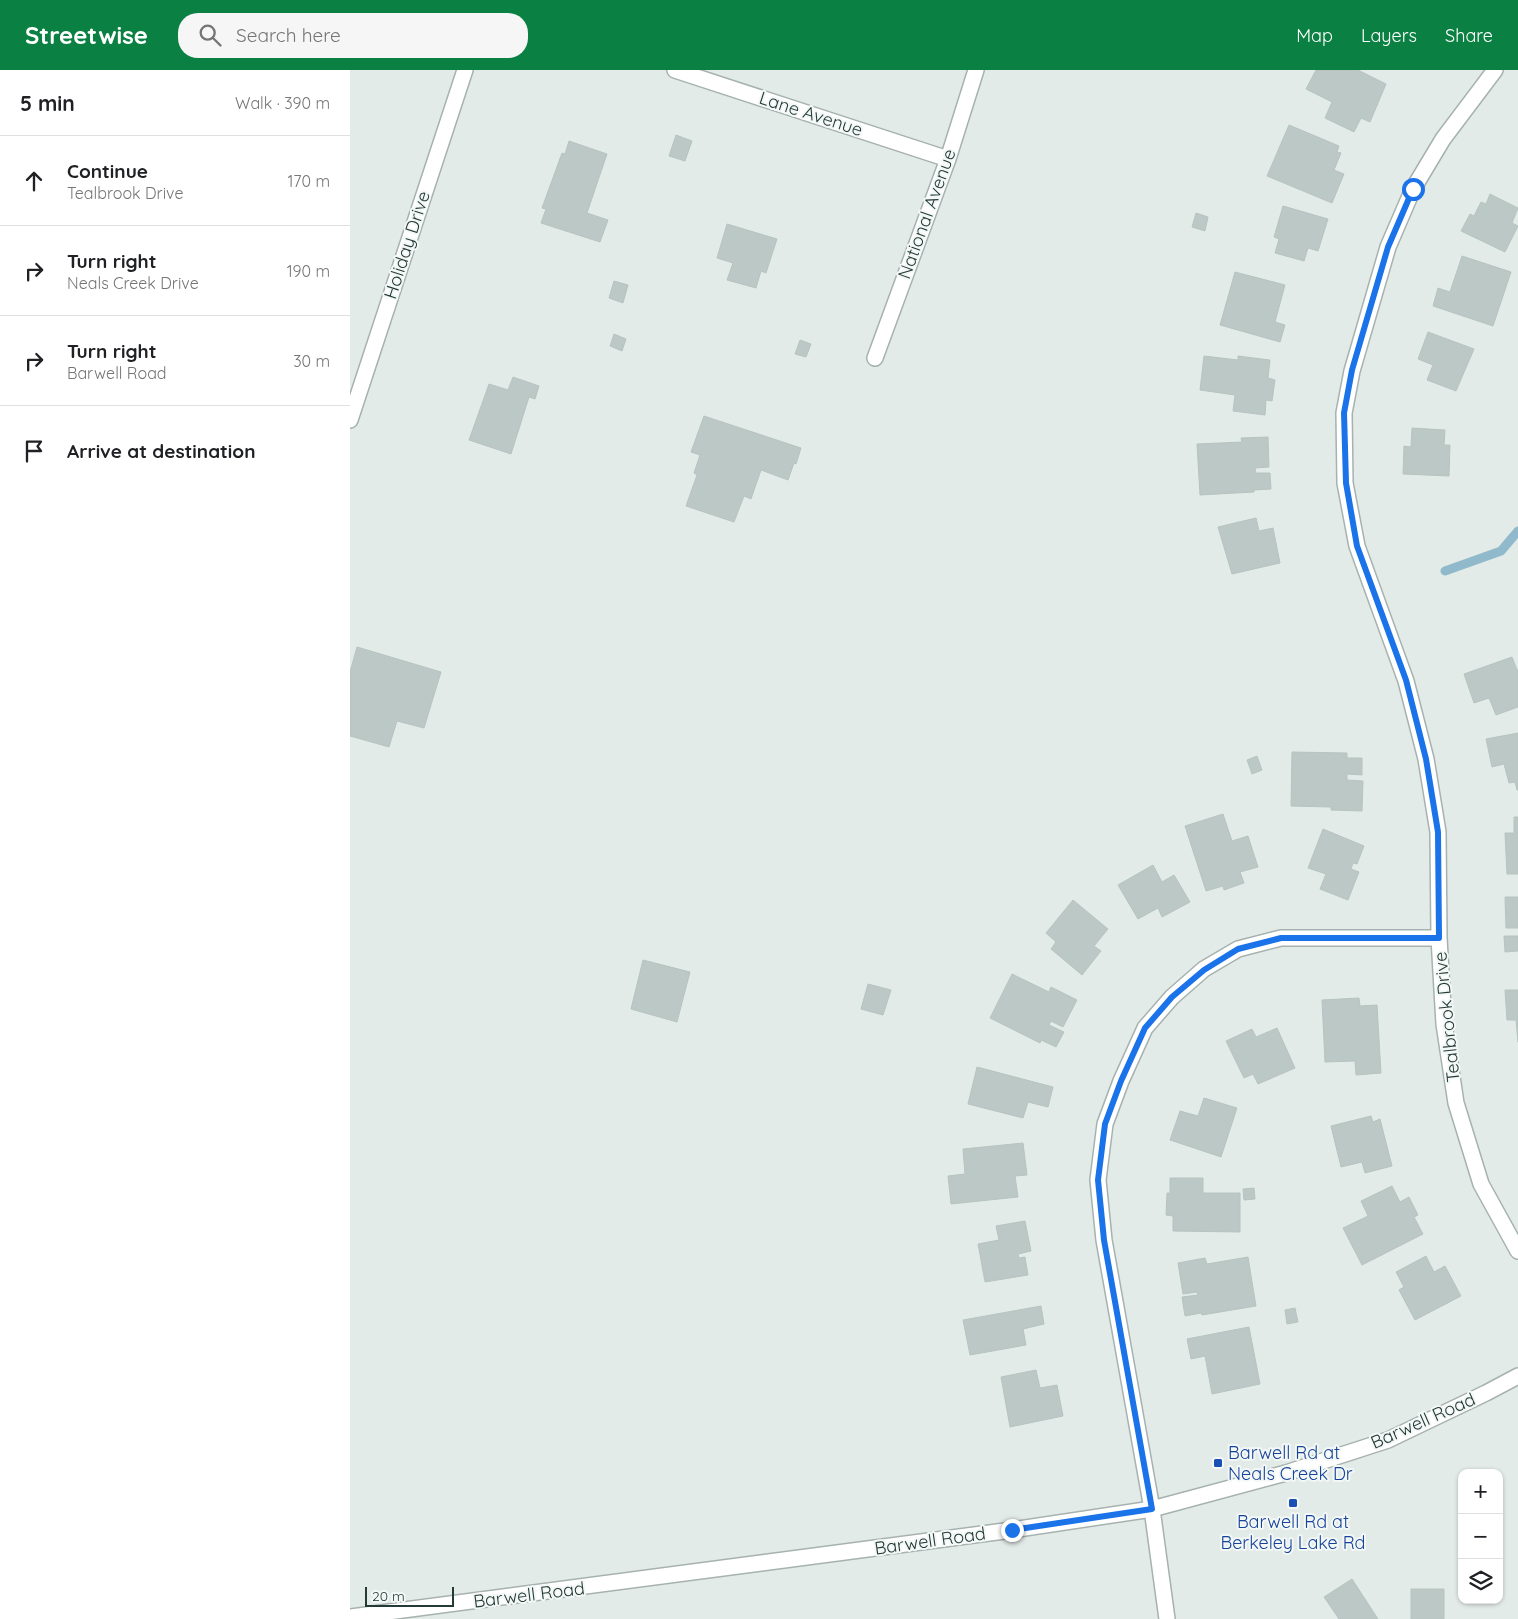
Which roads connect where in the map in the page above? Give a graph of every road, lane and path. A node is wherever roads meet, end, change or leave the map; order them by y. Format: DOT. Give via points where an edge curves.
graph roads {
  1 [pos="465,70"];
  2 [pos="675,70"];
  3 [pos="976,70"];
  4 [pos="1494,70"];
  5 [pos="948,159"];
  6 [pos="875,358"];
  7 [pos="350,420"];
  8 [pos="1439,938"];
  9 [pos="1518,1251"];
  10 [pos="1518,1376"];
  11 [pos="1152,1509"];
  12 [pos="350,1618"];
  13 [pos="1167,1619"];
  1 -- 7 [label="street, Holiday Drive"];
  2 -- 5 [label="street, Lane Avenue"];
  3 -- 5 [label="street, National Avenue"];
  4 -- 8 [label="street, Tealbrook Drive" via="1443,139 1413,189 1388,247 1352,370 1344,413 1346,483 1357,546 1406,680 1426,759 1438,832"];
  5 -- 6 [label="street, National Avenue"];
  8 -- 9 [label="street, Tealbrook Drive" via="1444,1024 1456,1104 1481,1184"];
  8 -- 11 [label="street" via="1281,938 1238,949 1172,997 1145,1028 1105,1124 1098,1180 1104,1240"];
  10 -- 11 [label="street, Barwell Road" via="1388,1440 1286,1473"];
  11 -- 12 [label="street, Barwell Road"];
  11 -- 13 [label="street"];
}
